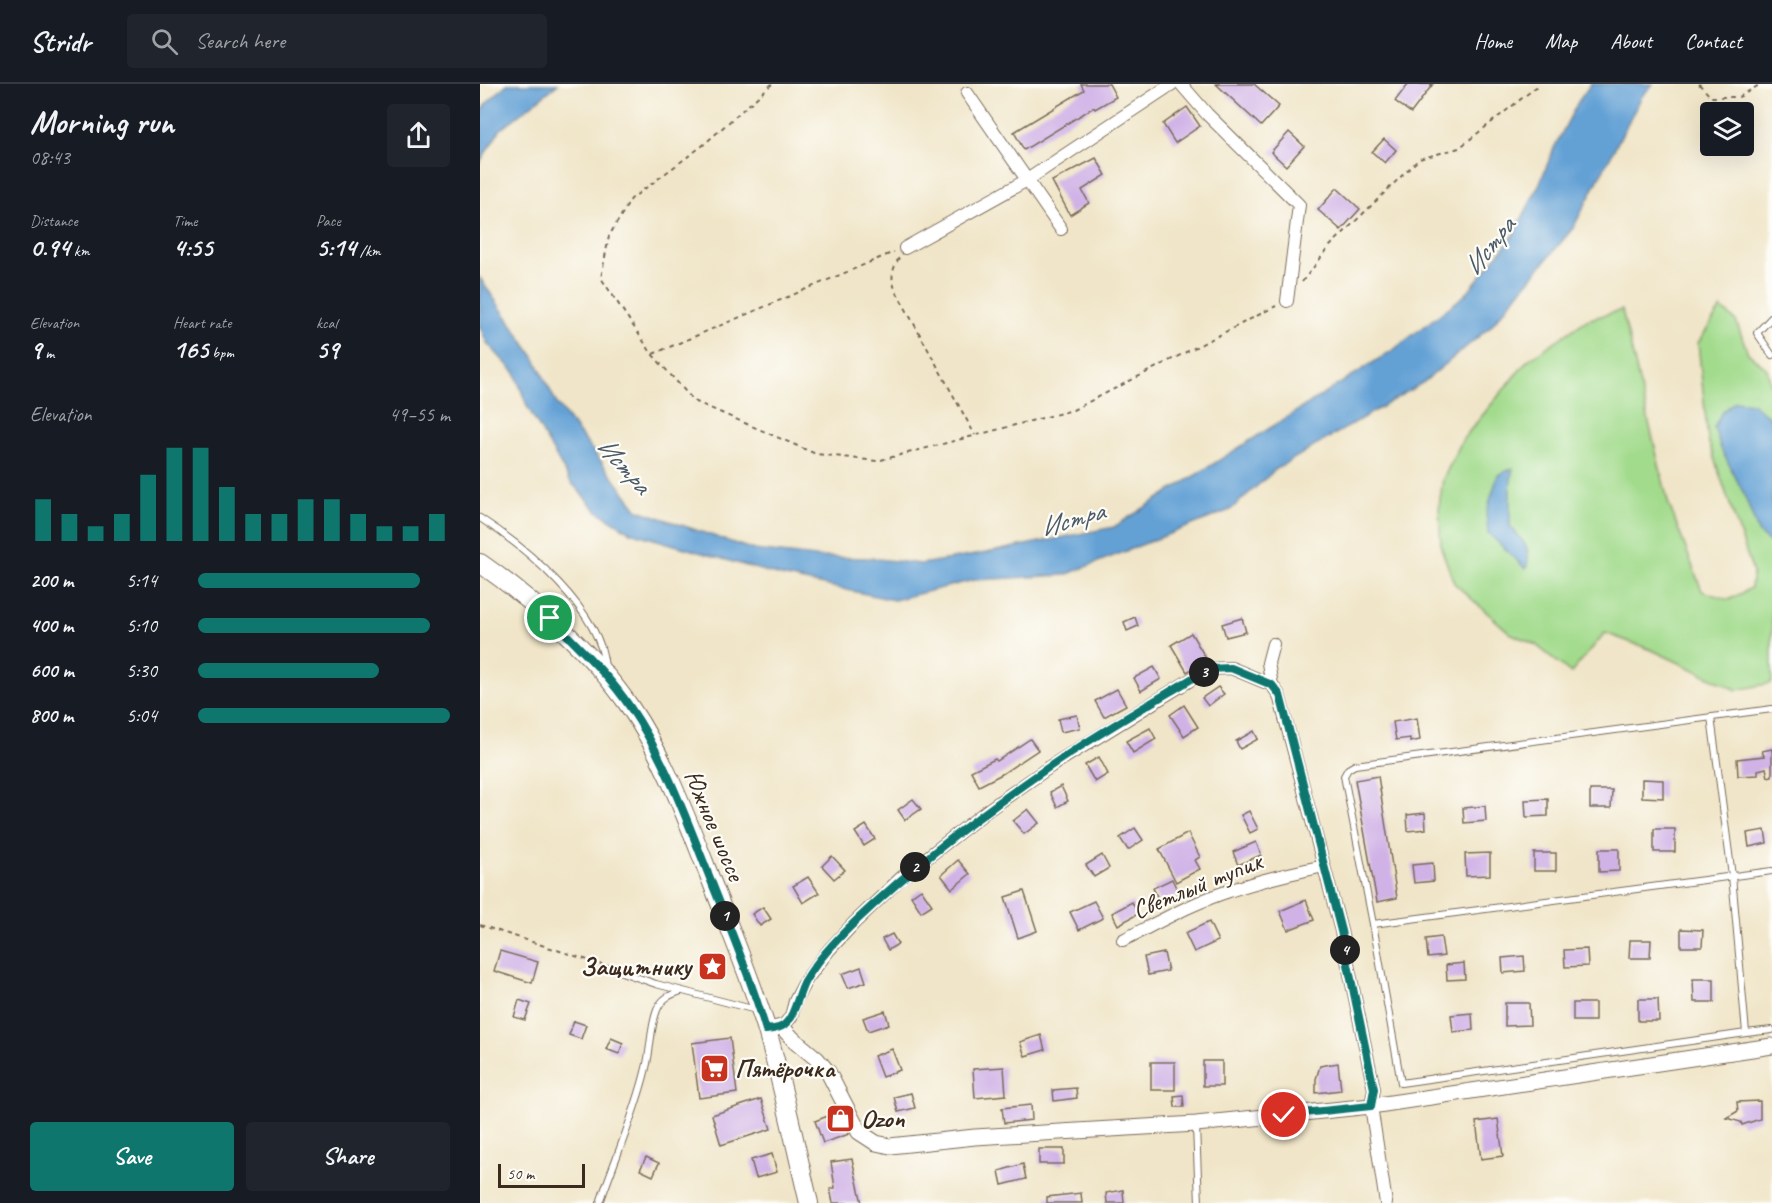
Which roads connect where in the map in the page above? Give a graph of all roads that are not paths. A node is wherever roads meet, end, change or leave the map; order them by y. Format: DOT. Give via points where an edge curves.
graph roads {
  1 [pos="1172,84"];
  2 [pos="1181,84"];
  3 [pos="967,93"];
  4 [pos="1027,180"];
  5 [pos="1061,229"];
  6 [pos="905,248"];
  7 [pos="1287,301"];
  8 [pos="1772,317"];
  9 [pos="1772,355"];
  10 [pos="480,518"];
  11 [pos="480,563"];
  12 [pos="1273,644"];
  13 [pos="605,675"];
  14 [pos="1272,685"];
  15 [pos="1772,709"];
  16 [pos="1711,717"];
  17 [pos="1324,866"];
  18 [pos="1772,871"];
  19 [pos="1732,876"];
  20 [pos="1373,924"];
  21 [pos="1123,940"];
  22 [pos="610,968"];
  23 [pos="656,984"];
  24 [pos="681,991"];
  25 [pos="665,998"];
  26 [pos="760,1011"];
  27 [pos="774,1028"];
  28 [pos="1772,1030"];
  29 [pos="1746,1034"];
  30 [pos="1772,1046"];
  31 [pos="1371,1106"];
  32 [pos="1196,1124"];
  33 [pos="600,1203"];
  34 [pos="809,1203"];
  35 [pos="1199,1203"];
  36 [pos="1386,1203"];
  1 -- 4 [label="street"];
  2 -- 7 [label="street" via="1299,205"];
  3 -- 4 [label="street"];
  4 -- 5 [label="street"];
  4 -- 6 [label="street"];
  8 -- 9 [label="lane" via="1757,333"];
  10 -- 13 [label="lane" via="539,563 576,605 592,627 604,657"];
  11 -- 13 [label="main road, Южное шоссе" via="550,618"];
  12 -- 14 [label="street" via="1268,663"];
  13 -- 26 [label="main road, Южное шоссе" via="630,706 682,807"];
  14 -- 17 [label="street" via="1280,695"];
  14 -- 27 [label="street" via="1231,668 1208,669 1051,766 901,878 854,923 806,980 791,1017"];
  15 -- 16 [label="lane"];
  16 -- 19 [label="lane"];
  16 -- 20 [label="lane" via="1348,769 1344,776"];
  17 -- 21 [label="street, Светлый тупик" via="1228,891"];
  17 -- 31 [label="street" via="1374,1089"];
  18 -- 19 [label="lane"];
  19 -- 20 [label="lane"];
  19 -- 29 [label="lane"];
  20 -- 29 [label="lane" via="1401,1083"];
  22 -- 23 [label="lane"];
  23 -- 24 [label="lane"];
  23 -- 25 [label="lane"];
  24 -- 25 [label="lane"];
  24 -- 26 [label="lane"];
  25 -- 33 [label="lane" via="654,1019 647,1067"];
  26 -- 27 [label="main road, Южное шоссе"];
  27 -- 32 [label="street" via="817,1059 828,1072 859,1132 876,1143 890,1146"];
  27 -- 34 [label="main road, Южное шоссе"];
  28 -- 29 [label="lane"];
  30 -- 31 [label="street"];
  31 -- 32 [label="street"];
  31 -- 36 [label="street"];
  32 -- 35 [label="lane"];
}
